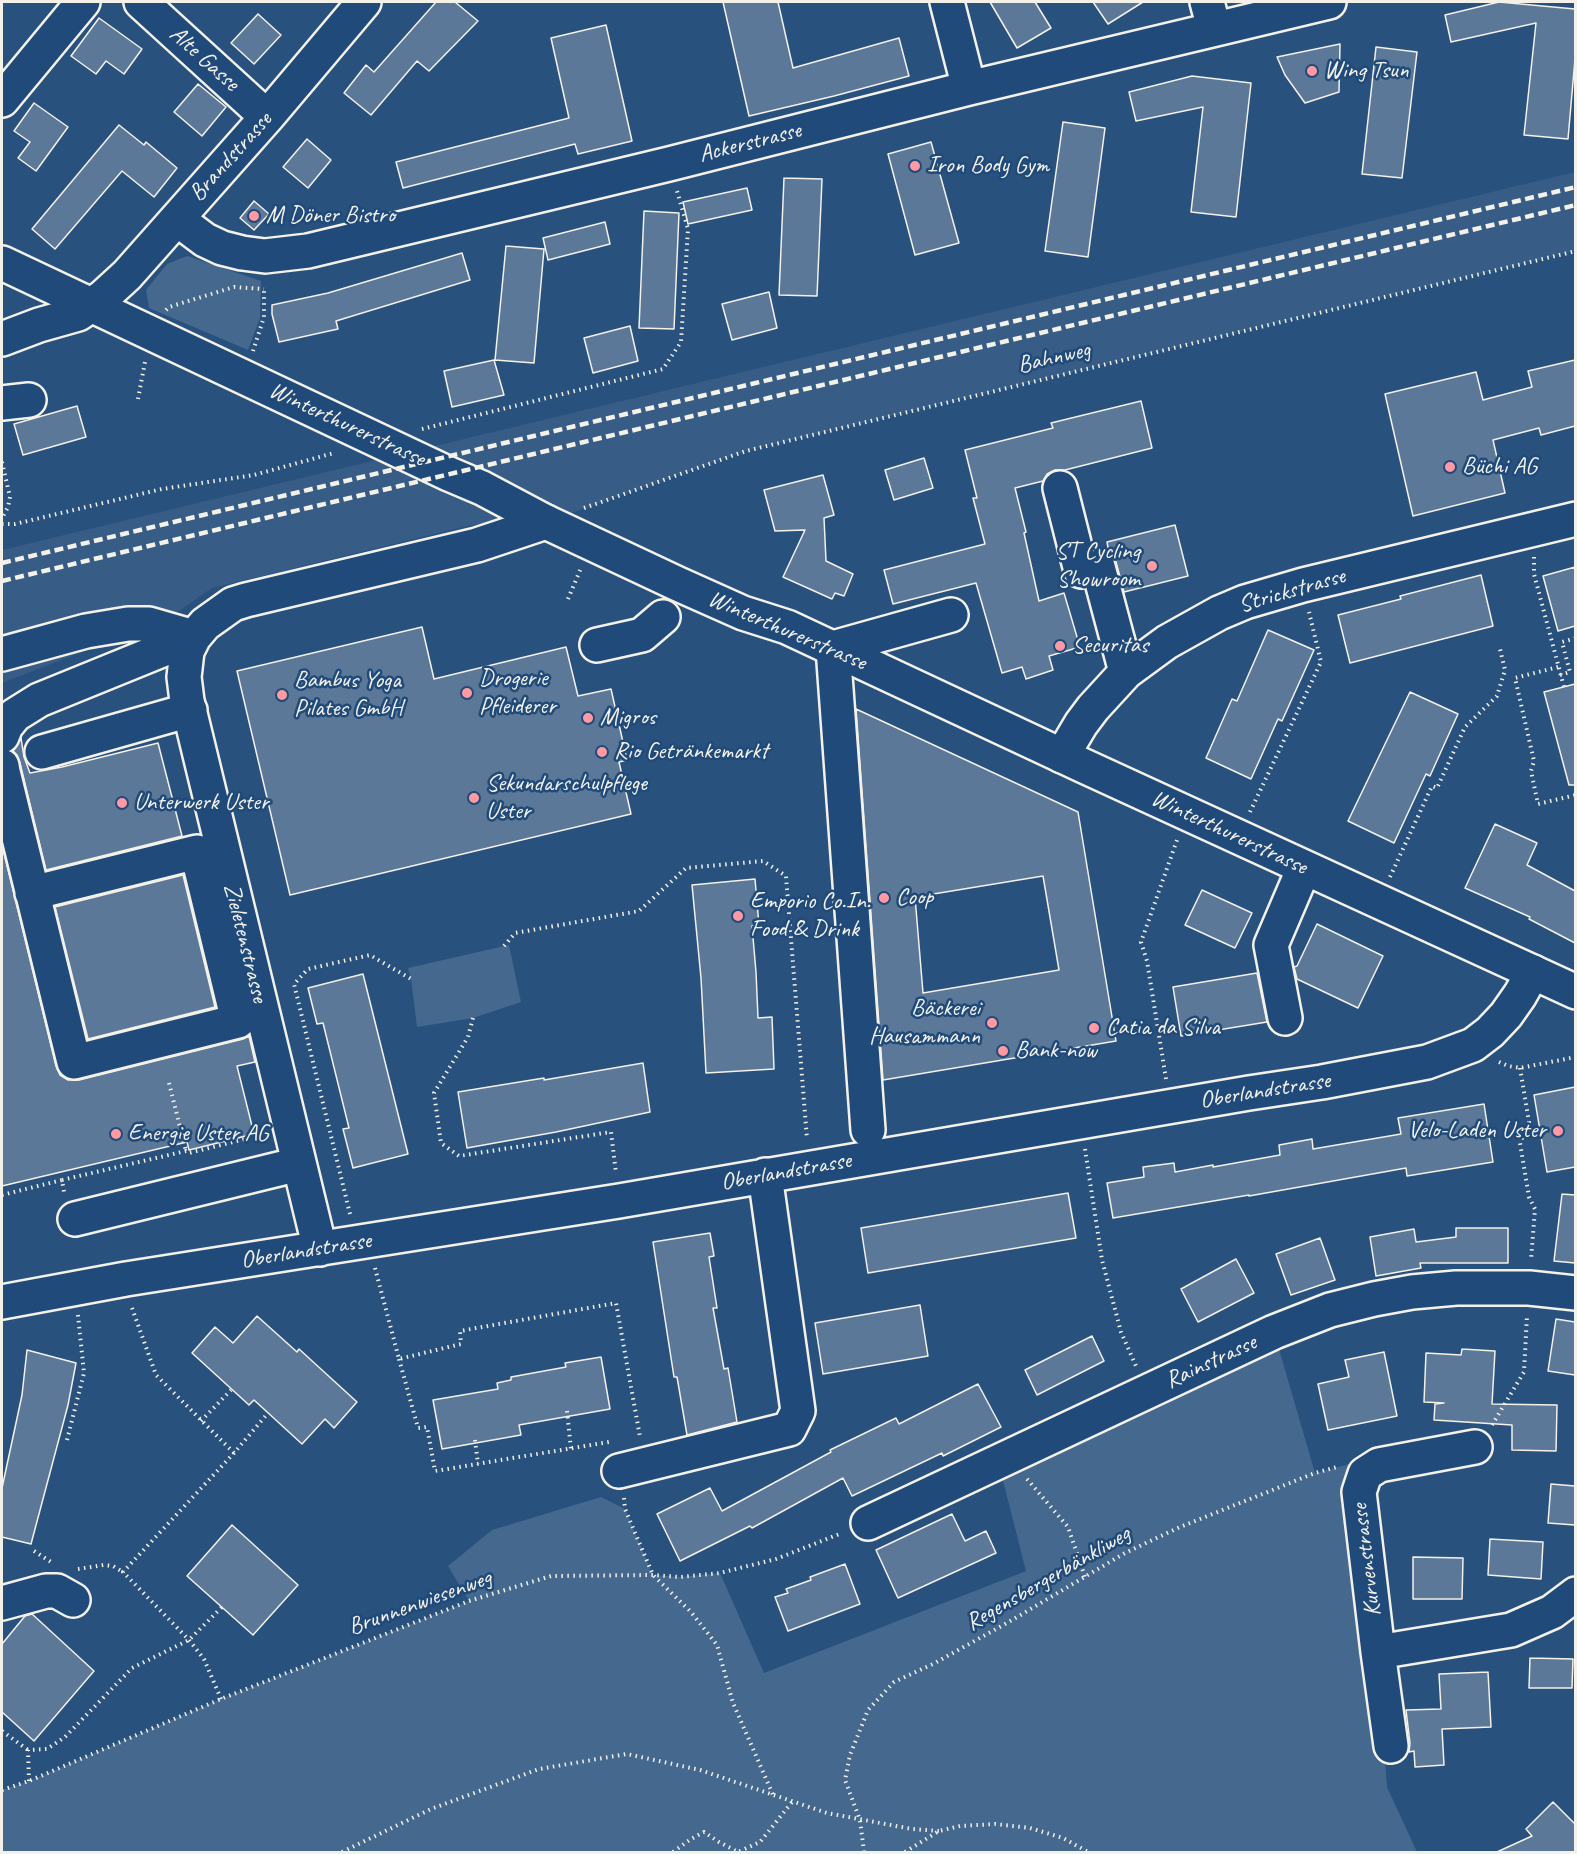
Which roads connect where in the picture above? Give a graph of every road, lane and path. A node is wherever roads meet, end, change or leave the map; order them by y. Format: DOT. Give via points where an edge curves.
graph roads {
  1 [pos="83,2"];
  2 [pos="141,2"];
  3 [pos="947,2"];
  4 [pos="1329,2"];
  5 [pos="358,4"];
  6 [pos="1210,15"];
  7 [pos="969,88"];
  8 [pos="2,100"];
  9 [pos="267,117"];
  10 [pos="669,164"];
  11 [pos="177,219"];
  12 [pos="1575,252"];
  13 [pos="265,256"];
  14 [pos="2,263"];
  15 [pos="264,289"];
  16 [pos="92,305"];
  17 [pos="165,312"];
  18 [pos="2,339"];
  19 [pos="147,353"];
  20 [pos="250,360"];
  21 [pos="138,399"];
  22 [pos="379,440"];
  23 [pos="335,452"];
  24 [pos="2,462"];
  25 [pos="1060,488"];
  26 [pos="2,518"];
  27 [pos="1575,519"];
  28 [pos="546,522"];
  29 [pos="2,524"];
  30 [pos="584,562"];
  31 [pos="1534,574"];
  32 [pos="1303,585"];
  33 [pos="568,599"];
  34 [pos="951,615"];
  35 [pos="663,617"];
  36 [pos="194,637"];
  37 [pos="1575,638"];
  38 [pos="597,645"];
  39 [pos="833,648"];
  40 [pos="1500,649"];
  41 [pos="2,654"];
  42 [pos="1558,667"];
  43 [pos="1126,672"];
  44 [pos="1560,675"];
  45 [pos="1564,687"];
  46 [pos="190,710"];
  47 [pos="8,725"];
  48 [pos="42,752"];
  49 [pos="1062,756"];
  50 [pos="2,766"];
  51 [pos="1575,795"];
  52 [pos="1186,814"];
  53 [pos="1238,837"];
  54 [pos="1304,868"];
  55 [pos="32,893"];
  56 [pos="1379,902"];
  57 [pos="504,946"];
  58 [pos="1533,972"];
  59 [pos="411,979"];
  60 [pos="1575,992"];
  61 [pos="473,1018"];
  62 [pos="1285,1018"];
  63 [pos="1473,1045"];
  64 [pos="1575,1057"];
  65 [pos="1520,1068"];
  66 [pos="1166,1080"];
  67 [pos="170,1083"];
  68 [pos="1082,1123"];
  69 [pos="290,1128"];
  70 [pos="868,1131"];
  71 [pos="807,1146"];
  72 [pos="186,1151"];
  73 [pos="299,1164"];
  74 [pos="765,1175"];
  75 [pos="62,1180"];
  76 [pos="619,1201"];
  77 [pos="350,1214"];
  78 [pos="75,1219"];
  79 [pos="320,1249"];
  80 [pos="373,1262"];
  81 [pos="1529,1288"];
  82 [pos="1575,1293"];
  83 [pos="2,1302"];
  84 [pos="130,1303"];
  85 [pos="77,1312"];
  86 [pos="399,1359"];
  87 [pos="231,1390"];
  88 [pos="1146,1392"];
  89 [pos="567,1411"];
  90 [pos="268,1413"];
  91 [pos="201,1421"];
  92 [pos="67,1440"];
  93 [pos="475,1440"];
  94 [pos="1474,1447"];
  95 [pos="571,1449"];
  96 [pos="630,1451"];
  97 [pos="234,1453"];
  98 [pos="478,1464"];
  99 [pos="1365,1474"];
  100 [pos="1028,1480"];
  101 [pos="868,1523"];
  102 [pos="43,1561"];
  103 [pos="123,1572"];
  104 [pos="653,1575"];
  105 [pos="1085,1577"];
  106 [pos="2,1582"];
  107 [pos="74,1585"];
  108 [pos="1575,1594"];
  109 [pos="2,1603"];
  110 [pos="222,1607"];
  111 [pos="189,1640"];
  112 [pos="1378,1652"];
  113 [pos="221,1699"];
  114 [pos="2,1731"];
  115 [pos="1391,1746"];
  116 [pos="28,1750"];
  117 [pos="29,1781"];
  118 [pos="2,1790"];
  119 [pos="774,1795"];
  120 [pos="792,1802"];
  121 [pos="860,1820"];
  122 [pos="939,1831"];
  123 [pos="342,1852"];
  124 [pos="673,1852"];
  125 [pos="864,1852"];
  126 [pos="905,1852"];
  127 [pos="1088,1852"];
  1 -- 8 [label="street"];
  2 -- 9 [label="street, Alte Gasse"];
  3 -- 7 [label="street"];
  4 -- 6 [label="street, Ackerstrasse"];
  5 -- 9 [label="street, Brandstrasse"];
  6 -- 7 [label="street, Ackerstrasse"];
  7 -- 10 [label="street, Ackerstrasse"];
  9 -- 11 [label="street, Brandstrasse"];
  10 -- 13 [label="street, Ackerstrasse" via="308,251"];
  10 -- 22 [label="path" via="688,229 681,342 663,369"];
  11 -- 13 [label="street, Ackerstrasse" via="222,248"];
  11 -- 16 [label="street, Brandstrasse" via="128,275"];
  12 -- 28 [label="path, Bahnweg" via="746,451"];
  13 -- 15 [label="path"];
  14 -- 16 [label="street, Winterthurerstrasse"];
  15 -- 17 [label="path" via="234,287 169,307"];
  15 -- 20 [label="path" via="264,316"];
  16 -- 18 [label="street, Brandstrasse"];
  16 -- 22 [label="street, Winterthurerstrasse"];
  19 -- 21 [label="path"];
  22 -- 28 [label="street, Winterthurerstrasse"];
  23 -- 29 [label="path" via="254,475 162,489"];
  24 -- 26 [label="path" via="10,497"];
  25 -- 43 [label="street" via="1081,571 1098,567"];
  27 -- 32 [label="street, Strickstrasse"];
  28 -- 36 [label="street, Zieletenstrasse" via="477,545 233,604"];
  28 -- 39 [label="street, Winterthurerstrasse" via="717,602"];
  30 -- 33 [label="path"];
  31 -- 42 [label="path"];
  32 -- 43 [label="street, Strickstrasse" via="1219,613 1167,642"];
  32 -- 53 [label="path" via="1321,662"];
  34 -- 39 [label="street"];
  35 -- 38 [label="street" via="642,635"];
  36 -- 41 [label="street" via="149,624 128,624"];
  36 -- 46 [label="street, Zieletenstrasse" via="184,668"];
  36 -- 47 [label="street" via="39,700"];
  37 -- 44 [label="path" via="1562,642 1570,672"];
  39 -- 49 [label="street, Winterthurerstrasse"];
  39 -- 70 [label="street"];
  40 -- 56 [label="path" via="1505,670 1497,696 1465,727 1437,788 1432,786"];
  42 -- 44 [label="path"];
  42 -- 51 [label="path" via="1515,678 1534,761 1531,771 1538,804"];
  43 -- 49 [label="street, Strickstrasse" via="1093,708"];
  44 -- 45 [label="path"];
  46 -- 48 [label="street"];
  46 -- 69 [label="street, Zieletenstrasse"];
  49 -- 52 [label="street, Winterthurerstrasse"];
  50 -- 55 [label="street"];
  52 -- 53 [label="street, Winterthurerstrasse"];
  52 -- 66 [label="path" via="1141,942"];
  53 -- 54 [label="street, Winterthurerstrasse"];
  54 -- 56 [label="street, Winterthurerstrasse"];
  54 -- 62 [label="street" via="1271,945"];
  55 -- 55 [label="street" via="74,1062 238,1021 197,852"];
  56 -- 58 [label="street, Winterthurerstrasse"];
  57 -- 71 [label="path" via="515,933 639,911 686,868 763,861 786,876"];
  58 -- 60 [label="street, Winterthurerstrasse"];
  58 -- 63 [label="street, Oberlandstrasse" via="1506,1016"];
  59 -- 77 [label="path" via="370,955 308,969 294,984"];
  61 -- 76 [label="path" via="468,1037 434,1093 441,1143 459,1156 612,1132"];
  63 -- 65 [label="path" via="1504,1065"];
  63 -- 68 [label="street, Oberlandstrasse" via="1427,1062"];
  64 -- 65 [label="path"];
  65 -- 81 [label="path" via="1529,1122 1520,1143 1529,1197 1535,1209"];
  67 -- 72 [label="path"];
  68 -- 74 [label="street, Oberlandstrasse"];
  68 -- 88 [label="path" via="1102,1260 1120,1332"];
  69 -- 72 [label="path"];
  69 -- 73 [label="street, Zieletenstrasse"];
  72 -- 75 [label="path"];
  73 -- 78 [label="street"];
  73 -- 79 [label="street, Zieletenstrasse"];
  74 -- 76 [label="street, Oberlandstrasse"];
  74 -- 96 [label="street" via="798,1411 789,1429"];
  76 -- 79 [label="street, Oberlandstrasse"];
  79 -- 83 [label="street, Oberlandstrasse"];
  80 -- 86 [label="path"];
  81 -- 82 [label="street, Rainstrasse"];
  81 -- 88 [label="street, Rainstrasse" via="1412,1292 1349,1305 1289,1326"];
  81 -- 94 [label="path" via="1524,1372"];
  84 -- 91 [label="path" via="156,1376"];
  85 -- 92 [label="path" via="84,1373"];
  86 -- 96 [label="path" via="461,1344 460,1331 616,1303"];
  86 -- 98 [label="path" via="418,1428 427,1427 435,1471"];
  87 -- 91 [label="path"];
  88 -- 101 [label="street, Rainstrasse"];
  89 -- 95 [label="path"];
  90 -- 97 [label="path"];
  91 -- 97 [label="path"];
  93 -- 98 [label="path"];
  94 -- 99 [label="street, Kurvenstrasse" via="1379,1465"];
  95 -- 96 [label="path"];
  95 -- 98 [label="path"];
  96 -- 104 [label="path" via="625,1509"];
  97 -- 103 [label="path"];
  99 -- 105 [label="path, Regensbergerbänkliweg" via="1350,1464 1315,1473 1180,1527"];
  99 -- 112 [label="street, Kurvenstrasse" via="1359,1492"];
  100 -- 105 [label="path" via="1068,1527"];
  101 -- 104 [label="path, Brunnenwiesenweg" via="760,1564 694,1576"];
  102 -- 106 [label="street" via="25,1577"];
  103 -- 107 [label="path" via="104,1565"];
  103 -- 111 [label="path"];
  104 -- 113 [label="path, Brunnenwiesenweg" via="551,1576 469,1601"];
  104 -- 119 [label="path" via="691,1612 717,1645 733,1703"];
  105 -- 121 [label="path, Regensbergerbänkliweg" via="933,1664 894,1682 868,1710 850,1755 845,1780"];
  107 -- 109 [label="street"];
  108 -- 112 [label="street, Kurvenstrasse" via="1552,1612 1511,1630"];
  110 -- 111 [label="path"];
  111 -- 113 [label="path" via="204,1659"];
  111 -- 116 [label="path" via="132,1668 65,1737 47,1749"];
  112 -- 115 [label="street, Kurvenstrasse"];
  113 -- 117 [label="path, Brunnenwiesenweg"];
  114 -- 116 [label="path"];
  116 -- 117 [label="path"];
  117 -- 118 [label="path, Brunnenwiesenweg"];
  119 -- 120 [label="path"];
  119 -- 123 [label="path" via="700,1770 627,1754 539,1768 430,1809"];
  120 -- 121 [label="path"];
  120 -- 124 [label="path" via="760,1842 738,1852 704,1832"];
  121 -- 122 [label="path"];
  121 -- 125 [label="path, Regensbergerbänkliweg"];
  122 -- 126 [label="path"];
  122 -- 127 [label="path" via="995,1824 1030,1828 1063,1838"];
}
